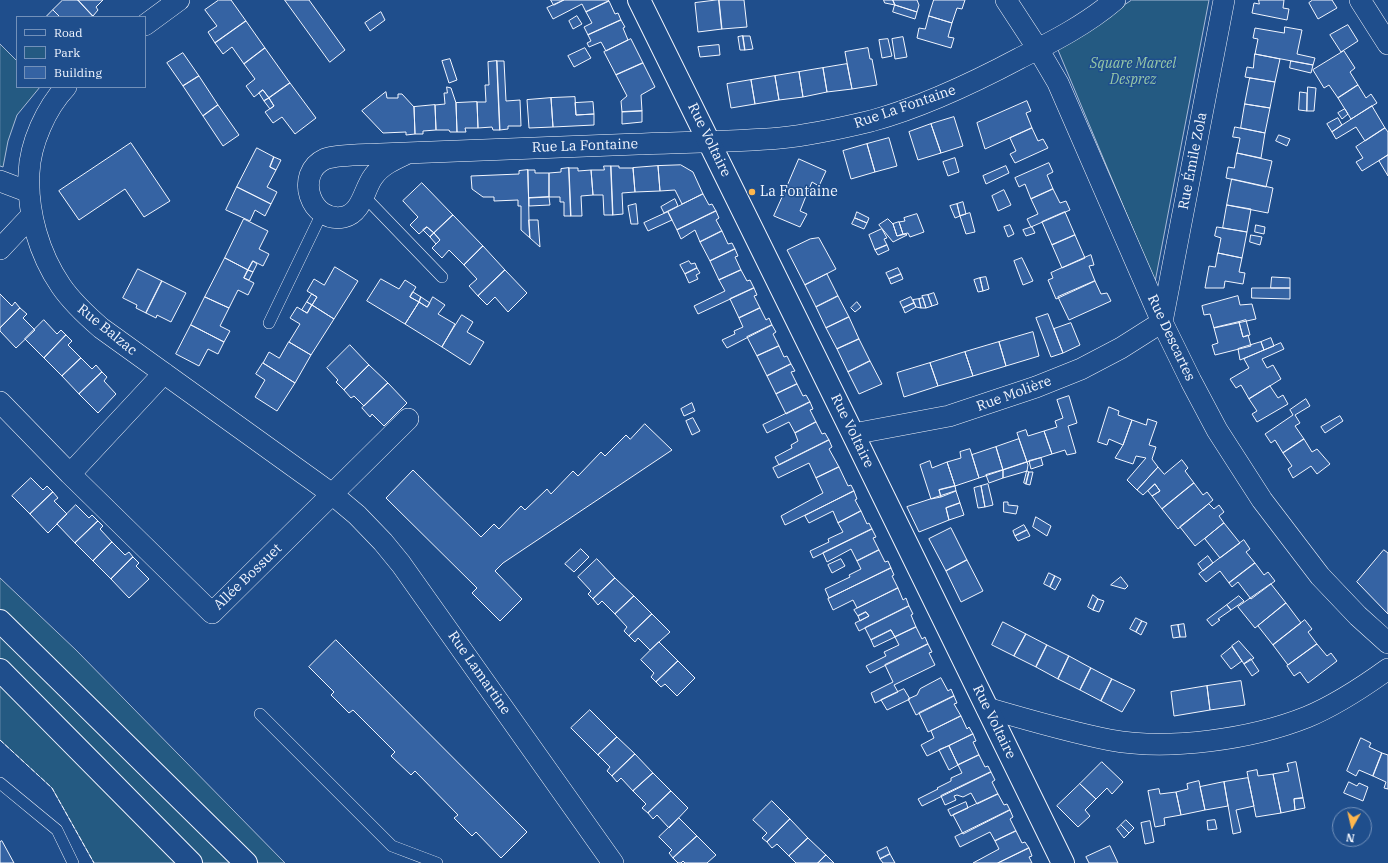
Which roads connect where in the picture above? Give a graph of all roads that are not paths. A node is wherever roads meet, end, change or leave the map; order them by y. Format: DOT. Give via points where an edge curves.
graph roads {
  1 [pos="179,0"];
  2 [pos="639,0"];
  3 [pos="1006,0"];
  4 [pos="1116,0"];
  5 [pos="1224,0"];
  6 [pos="1360,0"];
  7 [pos="146,23"];
  8 [pos="1388,44"];
  9 [pos="1038,49"];
  10 [pos="65,88"];
  11 [pos="709,141"];
  12 [pos="408,153"];
  13 [pos="0,181"];
  14 [pos="29,192"];
  15 [pos="364,196"];
  16 [pos="322,213"];
  17 [pos="32,215"];
  18 [pos="0,249"];
  19 [pos="442,277"];
  20 [pos="1162,322"];
  21 [pos="269,323"];
  22 [pos="164,373"];
  23 [pos="0,402"];
  24 [pos="408,419"];
  25 [pos="854,434"];
  26 [pos="70,474"];
  27 [pos="332,494"];
  28 [pos="0,621"];
  29 [pos="1388,643"];
  30 [pos="1388,669"];
  31 [pos="0,670"];
  32 [pos="987,708"];
  33 [pos="260,714"];
  34 [pos="0,783"];
  35 [pos="73,863"];
  36 [pos="191,863"];
  37 [pos="246,863"];
  38 [pos="437,863"];
  39 [pos="612,863"];
  40 [pos="1063,863"];
  1 -- 7 [label="street"];
  2 -- 11 [label="street, Rue Voltaire"];
  3 -- 9 [label="street, Rue Descartes"];
  4 -- 9 [label="street, Rue La Fontaine" via="1076,33"];
  5 -- 20 [label="street, Rue Émile Zola"];
  6 -- 8 [label="street"];
  9 -- 11 [label="street, Rue La Fontaine" via="946,94 874,120 818,133"];
  9 -- 20 [label="street, Rue Descartes" via="1064,80"];
  10 -- 14 [label="street, Rue Balzac" via="47,113 38,132 29,172"];
  11 -- 12 [label="street, Rue La Fontaine"];
  11 -- 25 [label="street, Rue Voltaire"];
  12 -- 15 [label="street, Rue La Fontaine" via="392,160 373,176"];
  12 -- 16 [label="street, Rue La Fontaine" via="342,156 326,159 317,164 311,171 308,190 314,206"];
  13 -- 14 [label="street"];
  14 -- 17 [label="street, Rue Balzac"];
  15 -- 16 [label="street, Rue La Fontaine" via="353,213 345,217"];
  15 -- 19 [label="lane"];
  16 -- 21 [label="lane"];
  17 -- 18 [label="street"];
  17 -- 22 [label="street, Rue Balzac" via="44,255 72,301 101,328"];
  20 -- 25 [label="street, Rue Molière" via="1081,369 1036,387 949,416"];
  20 -- 29 [label="street, Rue Descartes" via="1217,430 1262,500 1320,576"];
  22 -- 26 [label="street"];
  22 -- 27 [label="street, Rue Balzac"];
  23 -- 26 [label="street, Allée Bossuet"];
  24 -- 27 [label="street, Allée Bossuet"];
  25 -- 32 [label="street, Rue Voltaire"];
  26 -- 27 [label="street, Allée Bossuet" via="212,613"];
  27 -- 39 [label="street, Rue Lamartine" via="357,515 401,564"];
  28 -- 37 [label="street"];
  30 -- 32 [label="street" via="1340,700 1309,716 1260,732 1199,741 1143,743 1111,740 1063,730"];
  31 -- 36 [label="street"];
  32 -- 40 [label="street, Rue Voltaire"];
  33 -- 38 [label="lane" via="392,846"];
  34 -- 35 [label="lane" via="57,830"];
}
